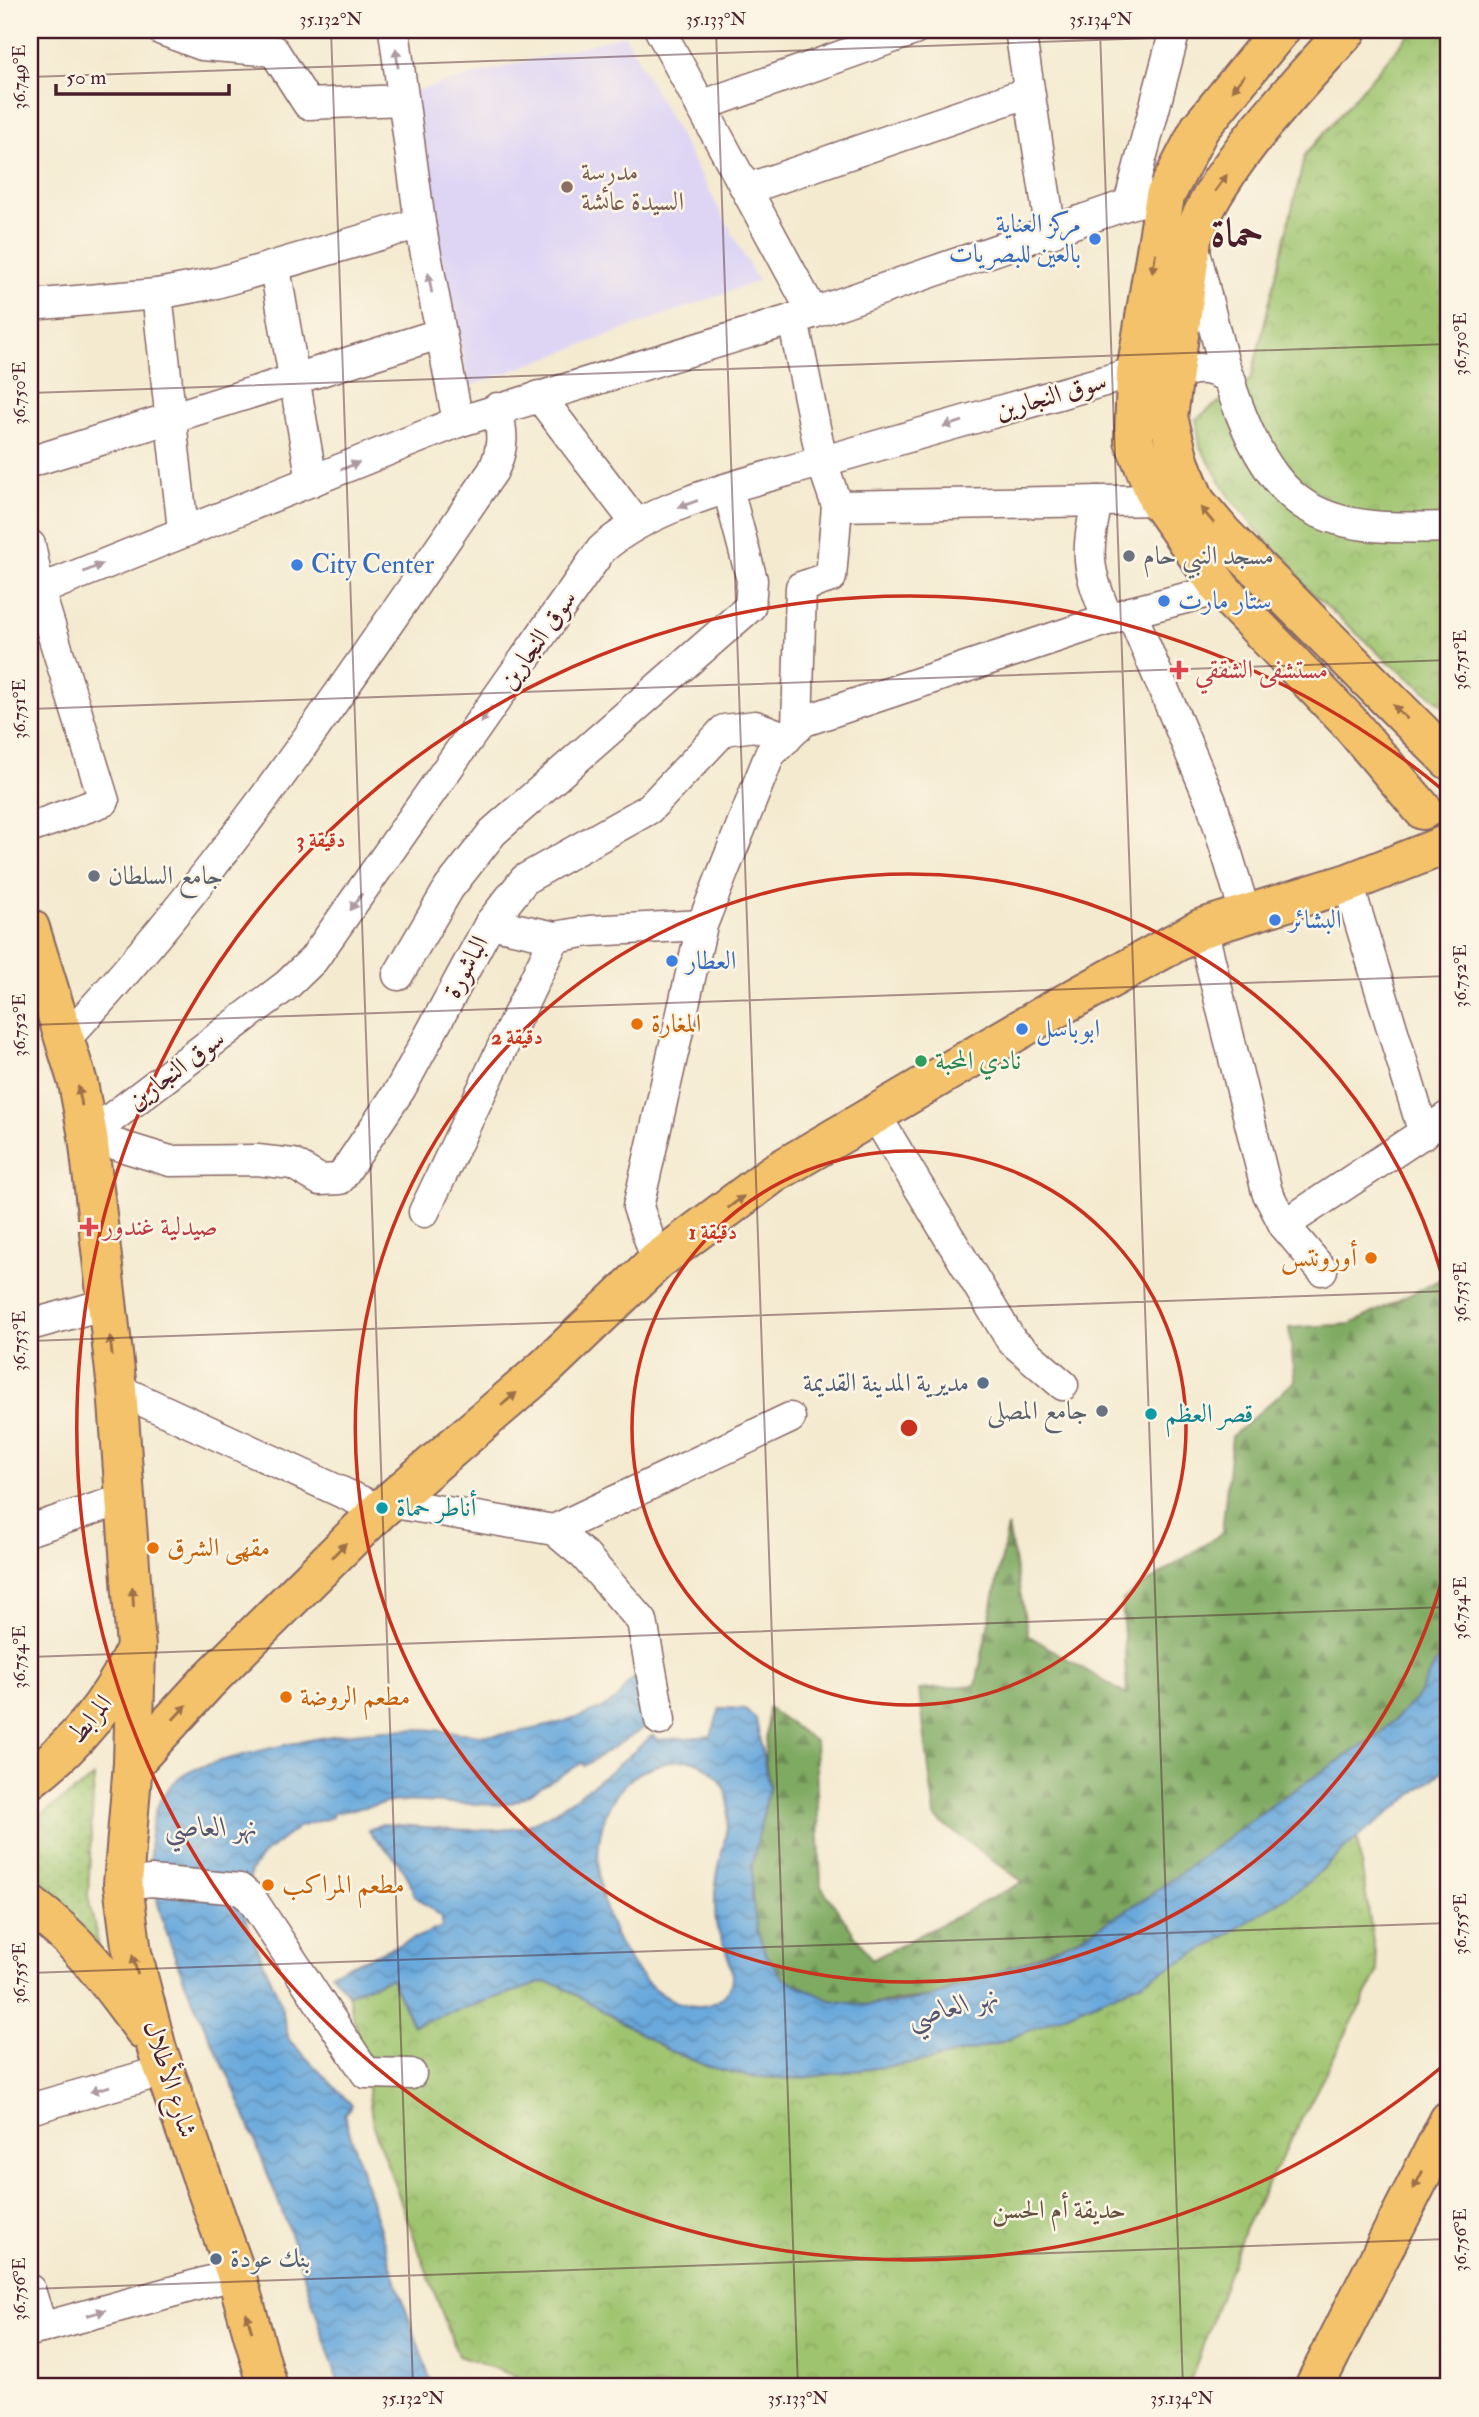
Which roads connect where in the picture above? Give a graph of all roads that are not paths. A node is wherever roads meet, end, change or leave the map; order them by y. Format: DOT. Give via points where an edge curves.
graph roads {
  1 [pos="162,30"];
  2 [pos="394,30"];
  3 [pos="660,30"];
  4 [pos="914,30"];
  5 [pos="1020,30"];
  6 [pos="1175,30"];
  7 [pos="1280,30"];
  8 [pos="1347,30"];
  9 [pos="1029,92"];
  10 [pos="402,100"];
  11 [pos="701,106"];
  12 [pos="747,189"];
  13 [pos="1147,200"];
  14 [pos="420,223"];
  15 [pos="1051,233"];
  16 [pos="1192,239"];
  17 [pos="275,268"];
  18 [pos="157,295"];
  19 [pos="30,305"];
  20 [pos="803,316"];
  21 [pos="439,334"];
  22 [pos="1154,376"];
  23 [pos="292,380"];
  24 [pos="1231,381"];
  25 [pos="539,396"];
  26 [pos="497,408"];
  27 [pos="171,418"];
  28 [pos="458,422"];
  29 [pos="30,462"];
  30 [pos="822,462"];
  31 [pos="312,481"];
  32 [pos="728,489"];
  33 [pos="1158,500"];
  34 [pos="1097,501"];
  35 [pos="837,506"];
  36 [pos="636,523"];
  37 [pos="1449,527"];
  38 [pos="183,530"];
  39 [pos="30,545"];
  40 [pos="1221,589"];
  41 [pos="34,592"];
  42 [pos="1119,616"];
  43 [pos="792,733"];
  44 [pos="1449,760"];
  45 [pos="1449,768"];
  46 [pos="1423,810"];
  47 [pos="30,828"];
  48 [pos="1447,846"];
  49 [pos="1348,883"];
  50 [pos="1245,913"];
  51 [pos="490,923"];
  52 [pos="702,925"];
  53 [pos="30,928"];
  54 [pos="1202,928"];
  55 [pos="555,937"];
  56 [pos="398,975"];
  57 [pos="66,1038"];
  58 [pos="876,1116"];
  59 [pos="1449,1116"];
  60 [pos="1423,1134"];
  61 [pos="88,1136"];
  62 [pos="424,1212"];
  63 [pos="1284,1225"];
  64 [pos="657,1261"];
  65 [pos="1322,1270"];
  66 [pos="106,1304"];
  67 [pos="30,1325"];
  68 [pos="1063,1385"];
  69 [pos="117,1389"];
  70 [pos="790,1418"];
  71 [pos="127,1498"];
  72 [pos="384,1506"];
  73 [pos="30,1530"];
  74 [pos="554,1530"];
  75 [pos="136,1647"];
  76 [pos="660,1720"];
  77 [pos="133,1763"];
  78 [pos="30,1779"];
  79 [pos="137,1883"];
  80 [pos="30,1905"];
  81 [pos="162,2060"];
  82 [pos="411,2074"];
  83 [pos="30,2109"];
  84 [pos="1449,2120"];
  85 [pos="236,2274"];
  86 [pos="30,2290"];
  87 [pos="36,2330"];
  88 [pos="268,2387"];
  89 [pos="1314,2387"];
  1 -- 10 [label="street" via="202,45 274,51 308,104"];
  10 -- 2 [label="street, one-way"];
  3 -- 11 [label="street"];
  4 -- 11 [label="street"];
  5 -- 9 [label="street"];
  6 -- 13 [label="street"];
  7 -- 13 [label="main road, one-way"];
  16 -- 8 [label="main road, one-way" via="1200,214 1218,186"];
  9 -- 12 [label="street"];
  9 -- 15 [label="street"];
  10 -- 14 [label="street"];
  11 -- 12 [label="street"];
  12 -- 20 [label="street"];
  13 -- 15 [label="street"];
  13 -- 22 [label="main road, one-way"];
  14 -- 17 [label="street"];
  21 -- 14 [label="street, one-way"];
  15 -- 20 [label="street"];
  16 -- 22 [label="main road"];
  16 -- 24 [label="street"];
  17 -- 18 [label="street"];
  17 -- 23 [label="street"];
  18 -- 19 [label="street"];
  18 -- 27 [label="street"];
  20 -- 25 [label="street"];
  20 -- 30 [label="street"];
  21 -- 23 [label="street"];
  21 -- 28 [label="street"];
  22 -- 24 [label="street, سوق النجارين" via="1201,368"];
  22 -- 30 [label="street, سوق النجارين, one-way"];
  22 -- 33 [label="main road" via="1134,441"];
  44 -- 22 [label="main road, one-way" via="1251,564 1196,502"];
  23 -- 27 [label="street"];
  23 -- 31 [label="street"];
  24 -- 37 [label="street" via="1258,455 1284,488 1308,507 1352,523"];
  25 -- 26 [label="street"];
  25 -- 36 [label="street"];
  26 -- 28 [label="street"];
  26 -- 57 [label="street" via="502,452 493,471 282,775 165,927"];
  27 -- 29 [label="street"];
  27 -- 38 [label="street"];
  31 -- 28 [label="street, one-way"];
  30 -- 32 [label="street, سوق النجارين"];
  30 -- 35 [label="street"];
  31 -- 38 [label="street"];
  32 -- 36 [label="street, سوق النجارين, one-way"];
  32 -- 56 [label="street" via="752,580 750,607 492,832 449,888"];
  33 -- 34 [label="street"];
  33 -- 40 [label="main road"];
  34 -- 35 [label="street"];
  34 -- 42 [label="street" via="1088,545 1089,572"];
  35 -- 43 [label="street" via="831,578 801,587"];
  36 -- 61 [label="street, سوق النجارين, one-way" via="601,550 313,960 287,985"];
  41 -- 38 [label="street, one-way"];
  39 -- 41 [label="street"];
  40 -- 42 [label="street"];
  40 -- 46 [label="main road" via="1348,721"];
  41 -- 47 [label="street" via="104,801"];
  42 -- 43 [label="street" via="804,721"];
  42 -- 50 [label="street" via="1212,804"];
  43 -- 51 [label="street, الباشورة" via="755,726 724,730 649,809 525,878"];
  43 -- 52 [label="street" via="770,754"];
  45 -- 46 [label="main road" via="1431,782"];
  46 -- 48 [label="main road" via="1426,824"];
  48 -- 49 [label="main road"];
  49 -- 50 [label="main road"];
  49 -- 60 [label="street"];
  50 -- 54 [label="main road"];
  51 -- 55 [label="street"];
  51 -- 61 [label="street, الباشورة" via="401,1088 340,1180 320,1180 293,1164 170,1161"];
  52 -- 55 [label="street"];
  52 -- 64 [label="street" via="638,1207"];
  53 -- 57 [label="main road, شارع الأطلال"];
  54 -- 58 [label="main road"];
  54 -- 63 [label="street" via="1267,1192"];
  55 -- 62 [label="street"];
  61 -- 57 [label="main road, شارع الأطلال, one-way"];
  64 -- 58 [label="main road, one-way" via="773,1174"];
  58 -- 68 [label="street" via="1011,1340"];
  59 -- 60 [label="street"];
  60 -- 63 [label="street"];
  61 -- 66 [label="main road, شارع الأطلال"];
  63 -- 65 [label="street"];
  72 -- 64 [label="main road, one-way" via="544,1369"];
  66 -- 67 [label="street"];
  69 -- 66 [label="main road, شارع الأطلال, one-way"];
  69 -- 71 [label="main road, شارع الأطلال"];
  69 -- 72 [label="street"];
  70 -- 74 [label="street"];
  71 -- 73 [label="street"];
  75 -- 71 [label="main road, شارع الأطلال, one-way"];
  72 -- 74 [label="street"];
  77 -- 72 [label="main road, one-way" via="208,1681"];
  74 -- 76 [label="street" via="642,1621"];
  75 -- 77 [label="main road, شارع الأطلال"];
  75 -- 78 [label="main road, المرابط" via="94,1718 53,1762"];
  77 -- 79 [label="main road, شارع الأطلال"];
  81 -- 79 [label="main road, شارع الأطلال, one-way" via="132,1953"];
  79 -- 82 [label="street" via="240,1889 251,1898 366,2073"];
  80 -- 81 [label="main road" via="81,1947 105,1975"];
  81 -- 83 [label="street, one-way"];
  81 -- 85 [label="main road, شارع الأطلال"];
  84 -- 89 [label="main road, one-way"];
  87 -- 85 [label="street, one-way"];
  88 -- 85 [label="main road, شارع الأطلال, one-way"];
  86 -- 87 [label="street"];
}
